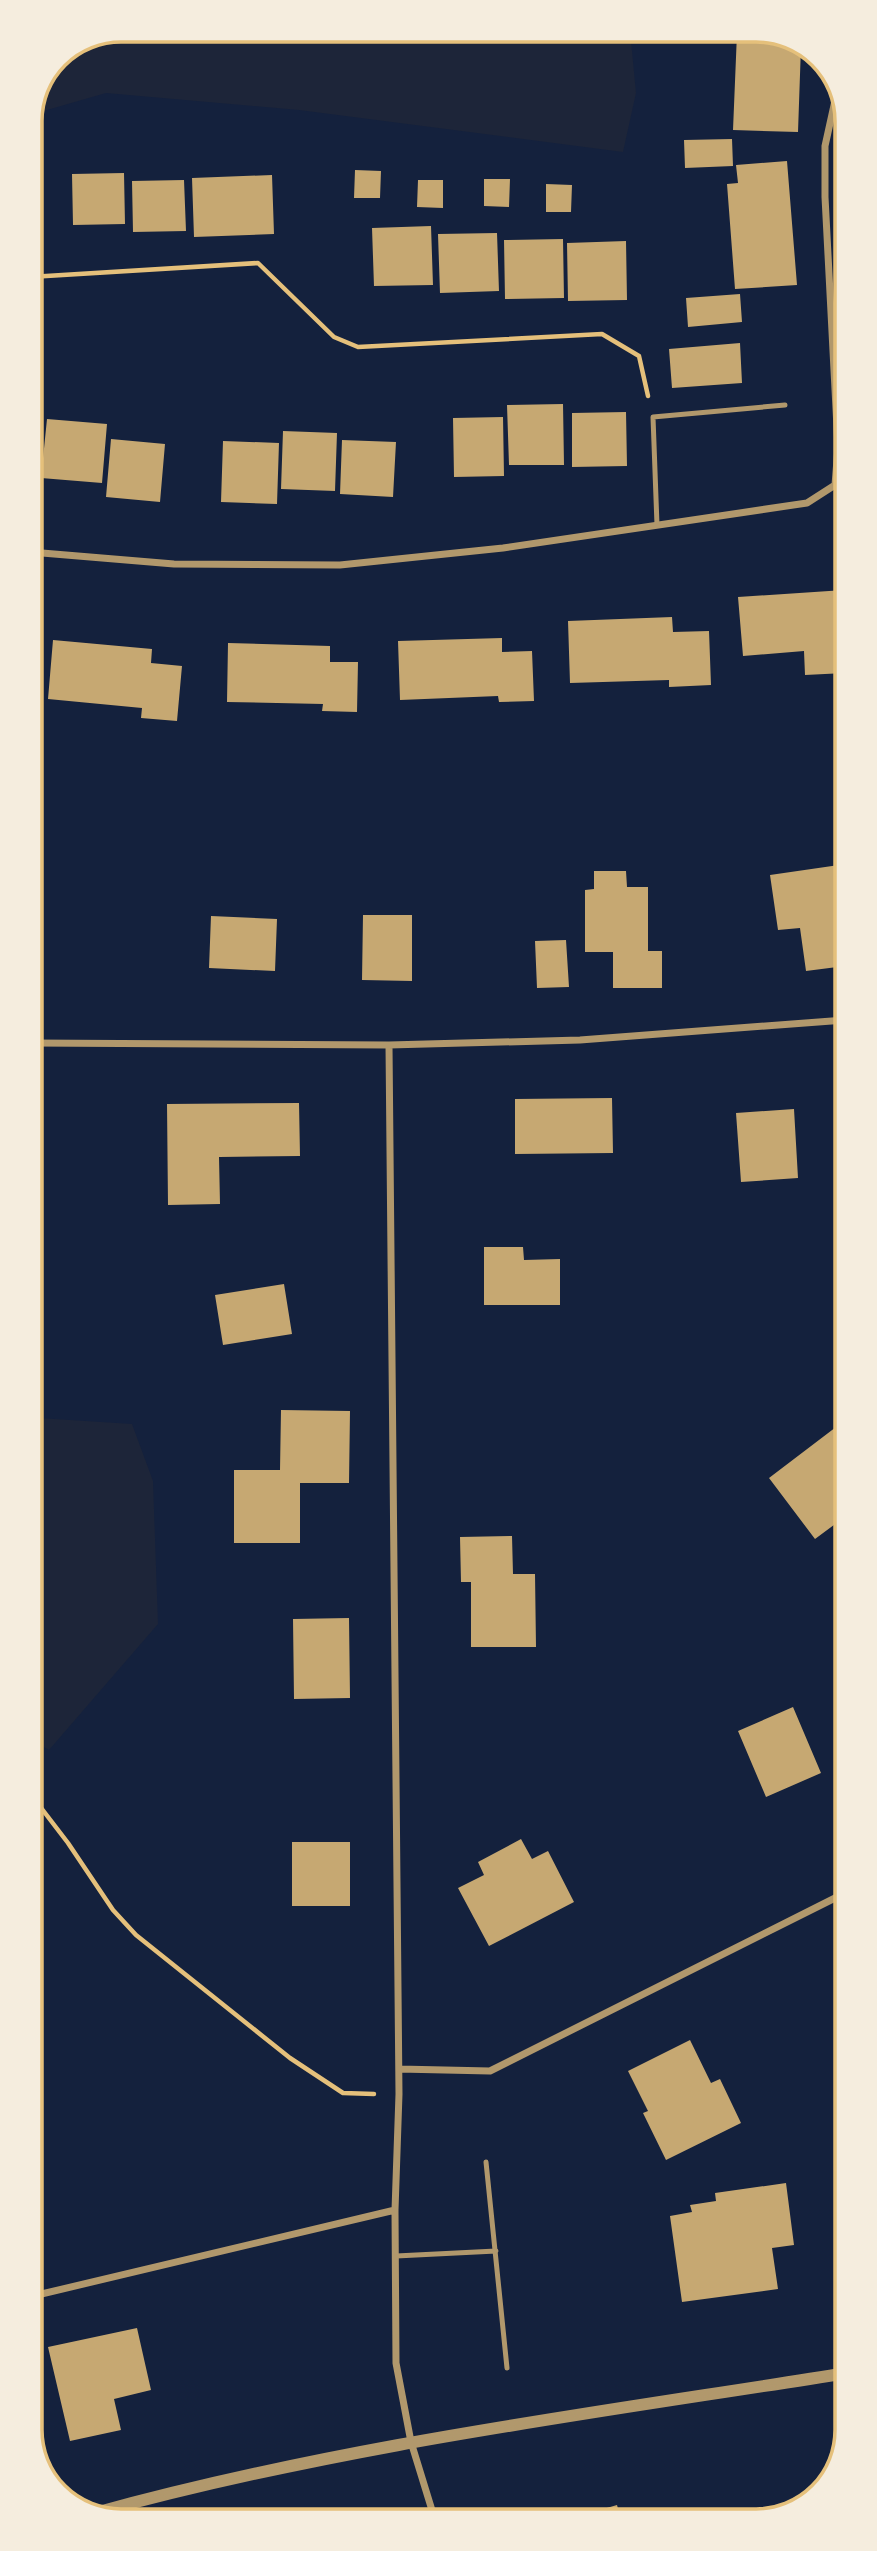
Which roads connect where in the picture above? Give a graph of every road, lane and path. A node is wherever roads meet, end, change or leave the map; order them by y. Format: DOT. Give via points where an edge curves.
graph roads {
  1 [pos="833,108"];
  2 [pos="42,276"];
  3 [pos="835,389"];
  4 [pos="785,405"];
  5 [pos="653,417"];
  6 [pos="835,485"];
  7 [pos="657,525"];
  8 [pos="42,553"];
  9 [pos="835,1021"];
  10 [pos="42,1043"];
  11 [pos="389,1045"];
  12 [pos="42,1810"];
  13 [pos="835,1898"];
  14 [pos="399,2069"];
  15 [pos="399,2094"];
  16 [pos="486,2162"];
  17 [pos="395,2210"];
  18 [pos="496,2251"];
  19 [pos="396,2256"];
  20 [pos="42,2294"];
  21 [pos="507,2368"];
  22 [pos="835,2375"];
  23 [pos="411,2442"];
  24 [pos="112,2508"];
  25 [pos="432,2509"];
  1 -- 3 [label="street" via="825,146 825,197"];
  2 -- 5 [label="path" via="258,263 334,337 358,347 602,334 639,356"];
  4 -- 5 [label="lane"];
  5 -- 7 [label="lane"];
  6 -- 7 [label="street" via="807,503"];
  7 -- 8 [label="street" via="503,548 340,565 174,564"];
  9 -- 11 [label="street" via="606,1038"];
  10 -- 11 [label="street"];
  11 -- 14 [label="street"];
  12 -- 15 [label="path" via="113,1910 170,1963 290,2058 344,2093"];
  13 -- 14 [label="street" via="490,2071"];
  14 -- 15 [label="street"];
  15 -- 17 [label="street"];
  16 -- 18 [label="lane"];
  17 -- 19 [label="street"];
  17 -- 20 [label="street"];
  18 -- 19 [label="lane"];
  18 -- 21 [label="lane"];
  19 -- 23 [label="street" via="396,2363"];
  22 -- 23 [label="street"];
  23 -- 24 [label="street"];
  23 -- 25 [label="street"];
}
